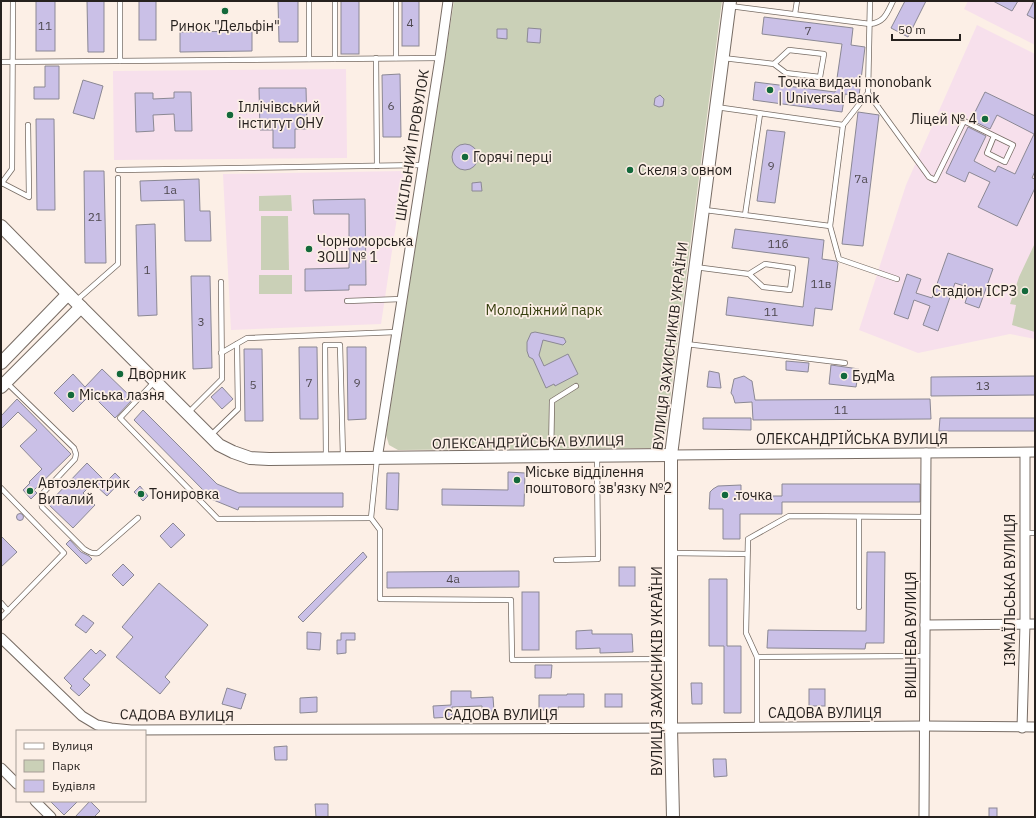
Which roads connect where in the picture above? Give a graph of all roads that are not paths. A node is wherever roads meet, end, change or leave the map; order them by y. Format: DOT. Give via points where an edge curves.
graph roads {
  1 [pos="13,1"];
  2 [pos="120,1"];
  3 [pos="309,1"];
  4 [pos="335,1"];
  5 [pos="396,1"];
  6 [pos="448,1"];
  7 [pos="797,1"];
  8 [pos="870,1"];
  9 [pos="893,1"];
  10 [pos="730,4"];
  11 [pos="795,14"];
  12 [pos="870,24"];
  13 [pos="376,58"];
  14 [pos="396,58"];
  15 [pos="440,58"];
  16 [pos="723,58"];
  17 [pos="309,59"];
  18 [pos="335,59"];
  19 [pos="120,61"];
  20 [pos="1,62"];
  21 [pos="13,62"];
  22 [pos="774,64"];
  23 [pos="868,93"];
  24 [pos="716,107"];
  25 [pos="760,114"];
  26 [pos="28,125"];
  27 [pos="843,125"];
  28 [pos="994,136"];
  29 [pos="422,165"];
  30 [pos="377,166"];
  31 [pos="118,170"];
  32 [pos="118,178"];
  33 [pos="1,183"];
  34 [pos="703,210"];
  35 [pos="745,215"];
  36 [pos="1,226"];
  37 [pos="830,226"];
  38 [pos="695,267"];
  39 [pos="749,274"];
  40 [pos="897,279"];
  41 [pos="221,282"];
  42 [pos="402,299"];
  43 [pos="347,300"];
  44 [pos="75,301"];
  45 [pos="397,332"];
  46 [pos="237,344"];
  47 [pos="686,344"];
  48 [pos="221,353"];
  49 [pos="3,357"];
  50 [pos="845,363"];
  51 [pos="155,381"];
  52 [pos="4,384"];
  53 [pos="576,386"];
  54 [pos="188,413"];
  55 [pos="210,436"];
  56 [pos="1030,452"];
  57 [pos="926,453"];
  58 [pos="671,455"];
  59 [pos="551,456"];
  60 [pos="597,456"];
  61 [pos="377,458"];
  62 [pos="326,459"];
  63 [pos="344,459"];
  64 [pos="1,488"];
  65 [pos="859,516"];
  66 [pos="926,517"];
  67 [pos="138,518"];
  68 [pos="371,518"];
  69 [pos="1024,533"];
  70 [pos="1035,533"];
  71 [pos="671,553"];
  72 [pos="747,554"];
  73 [pos="556,560"];
  74 [pos="1,603"];
  75 [pos="859,607"];
  76 [pos="8,611"];
  77 [pos="1,618"];
  78 [pos="1024,624"];
  79 [pos="1035,624"];
  80 [pos="925,625"];
  81 [pos="1,638"];
  82 [pos="925,656"];
  83 [pos="757,657"];
  84 [pos="671,659"];
  85 [pos="924,726"];
  86 [pos="671,728"];
  87 [pos="757,728"];
  88 [pos="1022,728"];
  89 [pos="1035,728"];
  90 [pos="1,768"];
  91 [pos="16,783"];
  92 [pos="36,802"];
  93 [pos="51,817"];
  94 [pos="673,817"];
  95 [pos="924,817"];
  1 -- 21 [label="lane"];
  2 -- 19 [label="lane"];
  3 -- 17 [label="lane"];
  4 -- 18 [label="lane"];
  5 -- 14 [label="lane"];
  6 -- 15 [label="street, ШКІЛЬНИЙ ПРОВУЛОК"];
  7 -- 11 [label="lane"];
  8 -- 12 [label="lane"];
  9 -- 12 [label="lane" via="882,20"];
  10 -- 11 [label="lane"];
  10 -- 16 [label="main road, ВУЛИЦЯ ЗАХИСНИКІВ УКРАЇНИ"];
  11 -- 12 [label="lane"];
  12 -- 23 [label="lane"];
  13 -- 14 [label="lane"];
  13 -- 18 [label="lane"];
  13 -- 30 [label="lane"];
  14 -- 15 [label="lane"];
  15 -- 29 [label="street, ШКІЛЬНИЙ ПРОВУЛОК"];
  16 -- 22 [label="lane"];
  16 -- 24 [label="main road, ВУЛИЦЯ ЗАХИСНИКІВ УКРАЇНИ"];
  17 -- 18 [label="lane"];
  17 -- 19 [label="lane"];
  19 -- 21 [label="lane"];
  20 -- 21 [label="lane"];
  21 -- 33 [label="lane" via="12,170"];
  22 -- 22 [label="lane" via="786,73 820,77 824,54 789,50"];
  23 -- 27 [label="lane"];
  23 -- 28 [label="lane" via="929,177 935,180 964,121"];
  24 -- 25 [label="lane"];
  24 -- 34 [label="main road, ВУЛИЦЯ ЗАХИСНИКІВ УКРАЇНИ"];
  25 -- 27 [label="lane"];
  25 -- 35 [label="lane"];
  26 -- 33 [label="lane" via="29,197"];
  27 -- 37 [label="lane"];
  28 -- 28 [label="lane" via="986,153 1005,162 1013,145"];
  29 -- 30 [label="lane"];
  29 -- 42 [label="street, ШКІЛЬНИЙ ПРОВУЛОК"];
  30 -- 31 [label="lane"];
  32 -- 44 [label="lane" via="118,264"];
  34 -- 35 [label="lane"];
  34 -- 38 [label="main road, ВУЛИЦЯ ЗАХИСНИКІВ УКРАЇНИ"];
  35 -- 37 [label="lane"];
  36 -- 44 [label="main road, ОЛЕКСАНДРІЙСЬКА ВУЛИЦЯ"];
  37 -- 40 [label="lane" via="839,259"];
  38 -- 39 [label="lane"];
  38 -- 47 [label="main road, ВУЛИЦЯ ЗАХИСНИКІВ УКРАЇНИ"];
  39 -- 39 [label="lane" via="763,287 790,290 793,268 765,264"];
  41 -- 48 [label="lane"];
  42 -- 43 [label="lane"];
  42 -- 45 [label="street, ШКІЛЬНИЙ ПРОВУЛОК"];
  44 -- 49 [label="main road"];
  44 -- 51 [label="main road, ОЛЕКСАНДРІЙСЬКА ВУЛИЦЯ"];
  44 -- 52 [label="main road"];
  45 -- 46 [label="lane" via="247,338"];
  45 -- 61 [label="street, ШКІЛЬНИЙ ПРОВУЛОК"];
  46 -- 48 [label="lane"];
  46 -- 55 [label="lane" via="238,409"];
  47 -- 50 [label="lane"];
  47 -- 58 [label="main road, ВУЛИЦЯ ЗАХИСНИКІВ УКРАЇНИ"];
  48 -- 54 [label="lane" via="222,379"];
  51 -- 54 [label="main road, ОЛЕКСАНДРІЙСЬКА ВУЛИЦЯ"];
  51 -- 68 [label="lane" via="120,418 218,519"];
  52 -- 67 [label="lane" via="74,448 75,460 43,493 41,501 42,507 84,549 94,554 98,553"];
  53 -- 59 [label="lane" via="552,401"];
  54 -- 55 [label="main road, ОЛЕКСАНДРІЙСЬКА ВУЛИЦЯ"];
  55 -- 62 [label="main road, ОЛЕКСАНДРІЙСЬКА ВУЛИЦЯ" via="219,445 250,458"];
  56 -- 57 [label="street, ОЛЕКСАНДРІЙСЬКА ВУЛИЦЯ"];
  56 -- 69 [label="street, ІЗМАЇЛЬСЬКА ВУЛИЦЯ"];
  57 -- 58 [label="street, ОЛЕКСАНДРІЙСЬКА ВУЛИЦЯ"];
  57 -- 66 [label="street, ВИШНЕВА ВУЛИЦЯ"];
  58 -- 60 [label="main road, ОЛЕКСАНДРІЙСЬКА ВУЛИЦЯ"];
  58 -- 71 [label="main road, ВУЛИЦЯ ЗАХИСНИКІВ УКРАЇНИ"];
  59 -- 60 [label="main road, ОЛЕКСАНДРІЙСЬКА ВУЛИЦЯ"];
  59 -- 61 [label="main road, ОЛЕКСАНДРІЙСЬКА ВУЛИЦЯ"];
  60 -- 73 [label="lane" via="598,559"];
  61 -- 63 [label="main road, ОЛЕКСАНДРІЙСЬКА ВУЛИЦЯ"];
  61 -- 68 [label="lane"];
  62 -- 63 [label="main road, ОЛЕКСАНДРІЙСЬКА ВУЛИЦЯ"];
  62 -- 63 [label="lane" via="325,345 340,345"];
  64 -- 76 [label="lane" via="64,553"];
  65 -- 66 [label="lane"];
  65 -- 72 [label="lane" via="789,516 748,539"];
  65 -- 75 [label="lane"];
  66 -- 80 [label="street, ВИШНЕВА ВУЛИЦЯ"];
  68 -- 84 [label="lane" via="380,530 380,599 511,600 512,660"];
  69 -- 70 [label="lane"];
  69 -- 78 [label="street, ІЗМАЇЛЬСЬКА ВУЛИЦЯ"];
  71 -- 72 [label="lane"];
  71 -- 84 [label="main road, ВУЛИЦЯ ЗАХИСНИКІВ УКРАЇНИ"];
  72 -- 83 [label="lane" via="746,633"];
  74 -- 76 [label="lane"];
  76 -- 77 [label="lane"];
  78 -- 79 [label="street"];
  78 -- 80 [label="street"];
  78 -- 88 [label="street, ІЗМАЇЛЬСЬКА ВУЛИЦЯ"];
  80 -- 82 [label="street, ВИШНЕВА ВУЛИЦЯ"];
  81 -- 86 [label="street, САДОВА ВУЛИЦЯ" via="82,716 97,725 111,728"];
  82 -- 83 [label="lane"];
  82 -- 85 [label="street, ВИШНЕВА ВУЛИЦЯ"];
  83 -- 87 [label="lane"];
  84 -- 86 [label="main road, ВУЛИЦЯ ЗАХИСНИКІВ УКРАЇНИ"];
  85 -- 87 [label="street, САДОВА ВУЛИЦЯ"];
  85 -- 88 [label="street, САДОВА ВУЛИЦЯ"];
  85 -- 95 [label="street, ВИШНЕВА ВУЛИЦЯ"];
  86 -- 87 [label="street, САДОВА ВУЛИЦЯ"];
  86 -- 94 [label="main road, ВУЛИЦЯ ЗАХИСНИКІВ УКРАЇНИ"];
  88 -- 89 [label="street, САДОВА ВУЛИЦЯ"];
  90 -- 91 [label="street"];
  92 -- 93 [label="street"];
}
